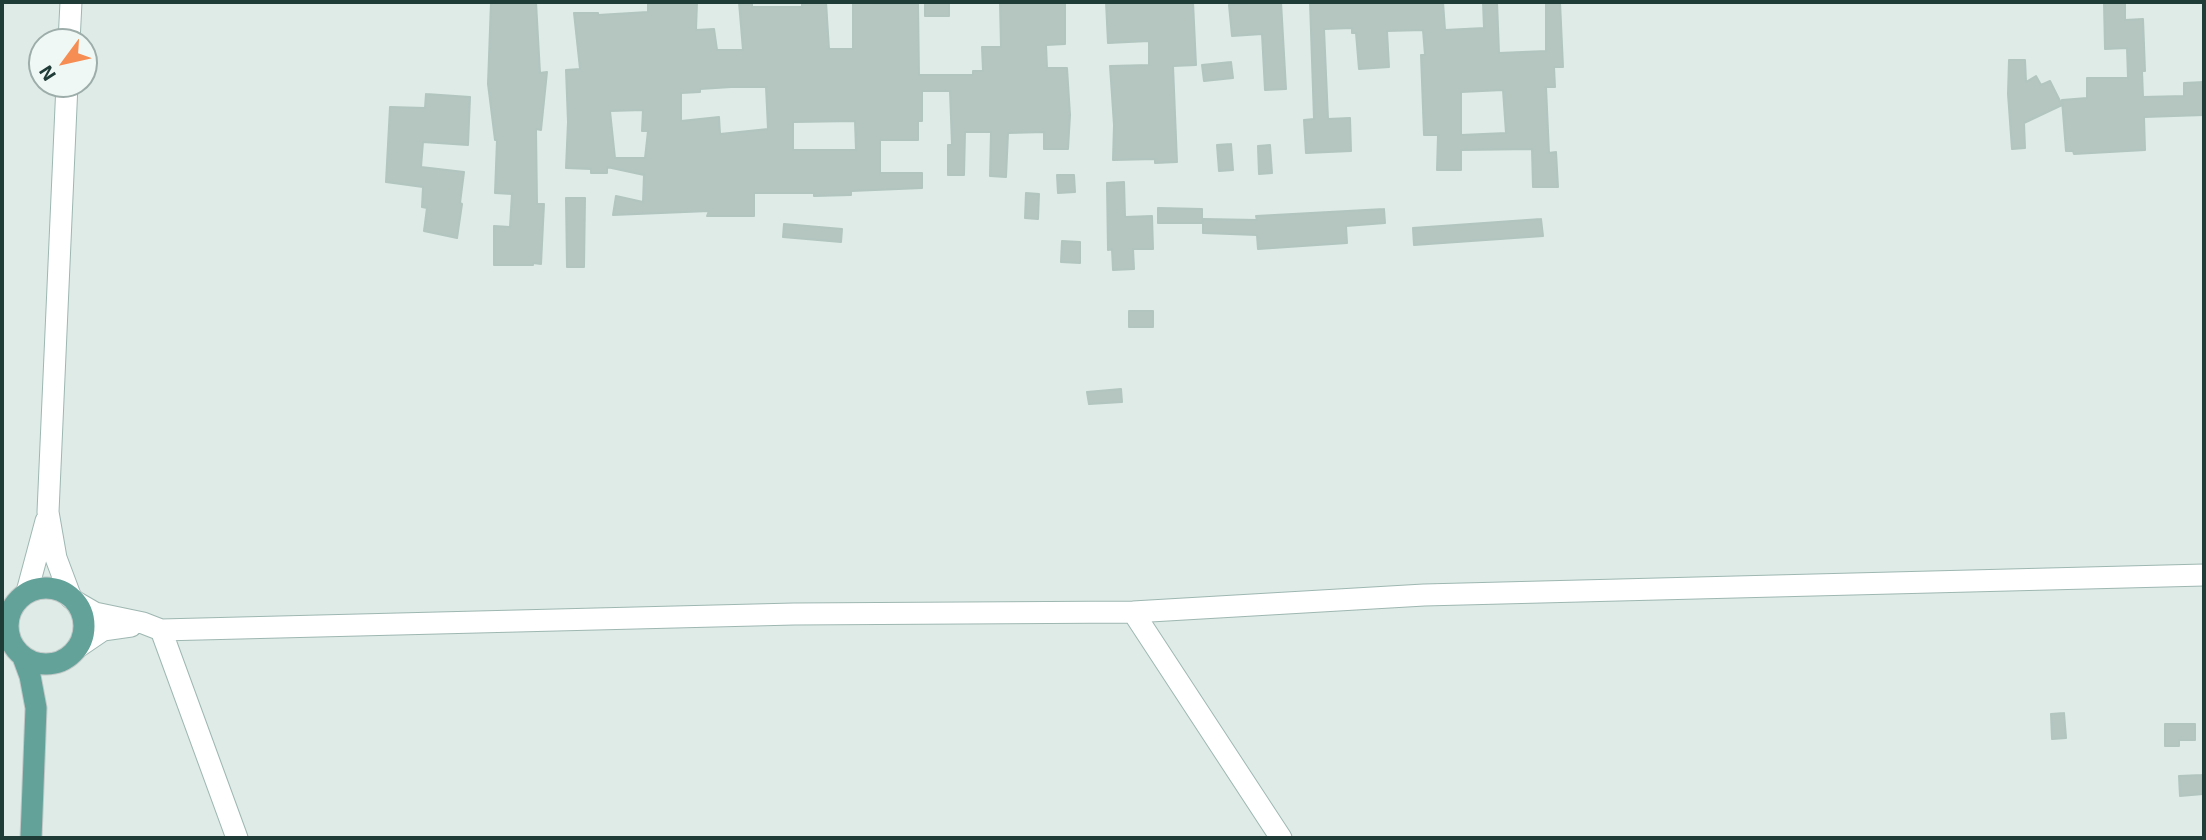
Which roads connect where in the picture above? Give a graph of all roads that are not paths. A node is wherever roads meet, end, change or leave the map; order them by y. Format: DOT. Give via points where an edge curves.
graph roads {
  1 [pos="71,2"];
  2 [pos="70,28"];
  3 [pos="67,98"];
  4 [pos="48,512"];
  5 [pos="2204,575"];
  6 [pos="74,600"];
  7 [pos="15,602"];
  8 [pos="1133,611"];
  9 [pos="152,627"];
  10 [pos="14,650"];
  11 [pos="71,654"];
  12 [pos="36,725"];
  13 [pos="31,838"];
  14 [pos="237,838"];
  15 [pos="1281,838"];
  1 -- 2 [label="main road"];
  3 -- 4 [label="main road"];
  4 -- 6 [label="main road" via="56,558"];
  4 -- 7 [label="main road"];
  5 -- 8 [label="main road" via="1438,595"];
  6 -- 7 [label="main road" via="61,591 38,588"];
  6 -- 9 [label="main road" via="95,613"];
  6 -- 11 [label="main road" via="84,624 83,636"];
  7 -- 10 [label="main road" via="8,627"];
  8 -- 9 [label="main road"];
  8 -- 15 [label="main road"];
  9 -- 11 [label="main road" via="103,630"];
  9 -- 14 [label="main road"];
  10 -- 11 [label="main road" via="43,664"];
  10 -- 12 [label="main road" via="33,690"];
  11 -- 12 [label="main road" via="51,674"];
  12 -- 13 [label="main road"];
}
